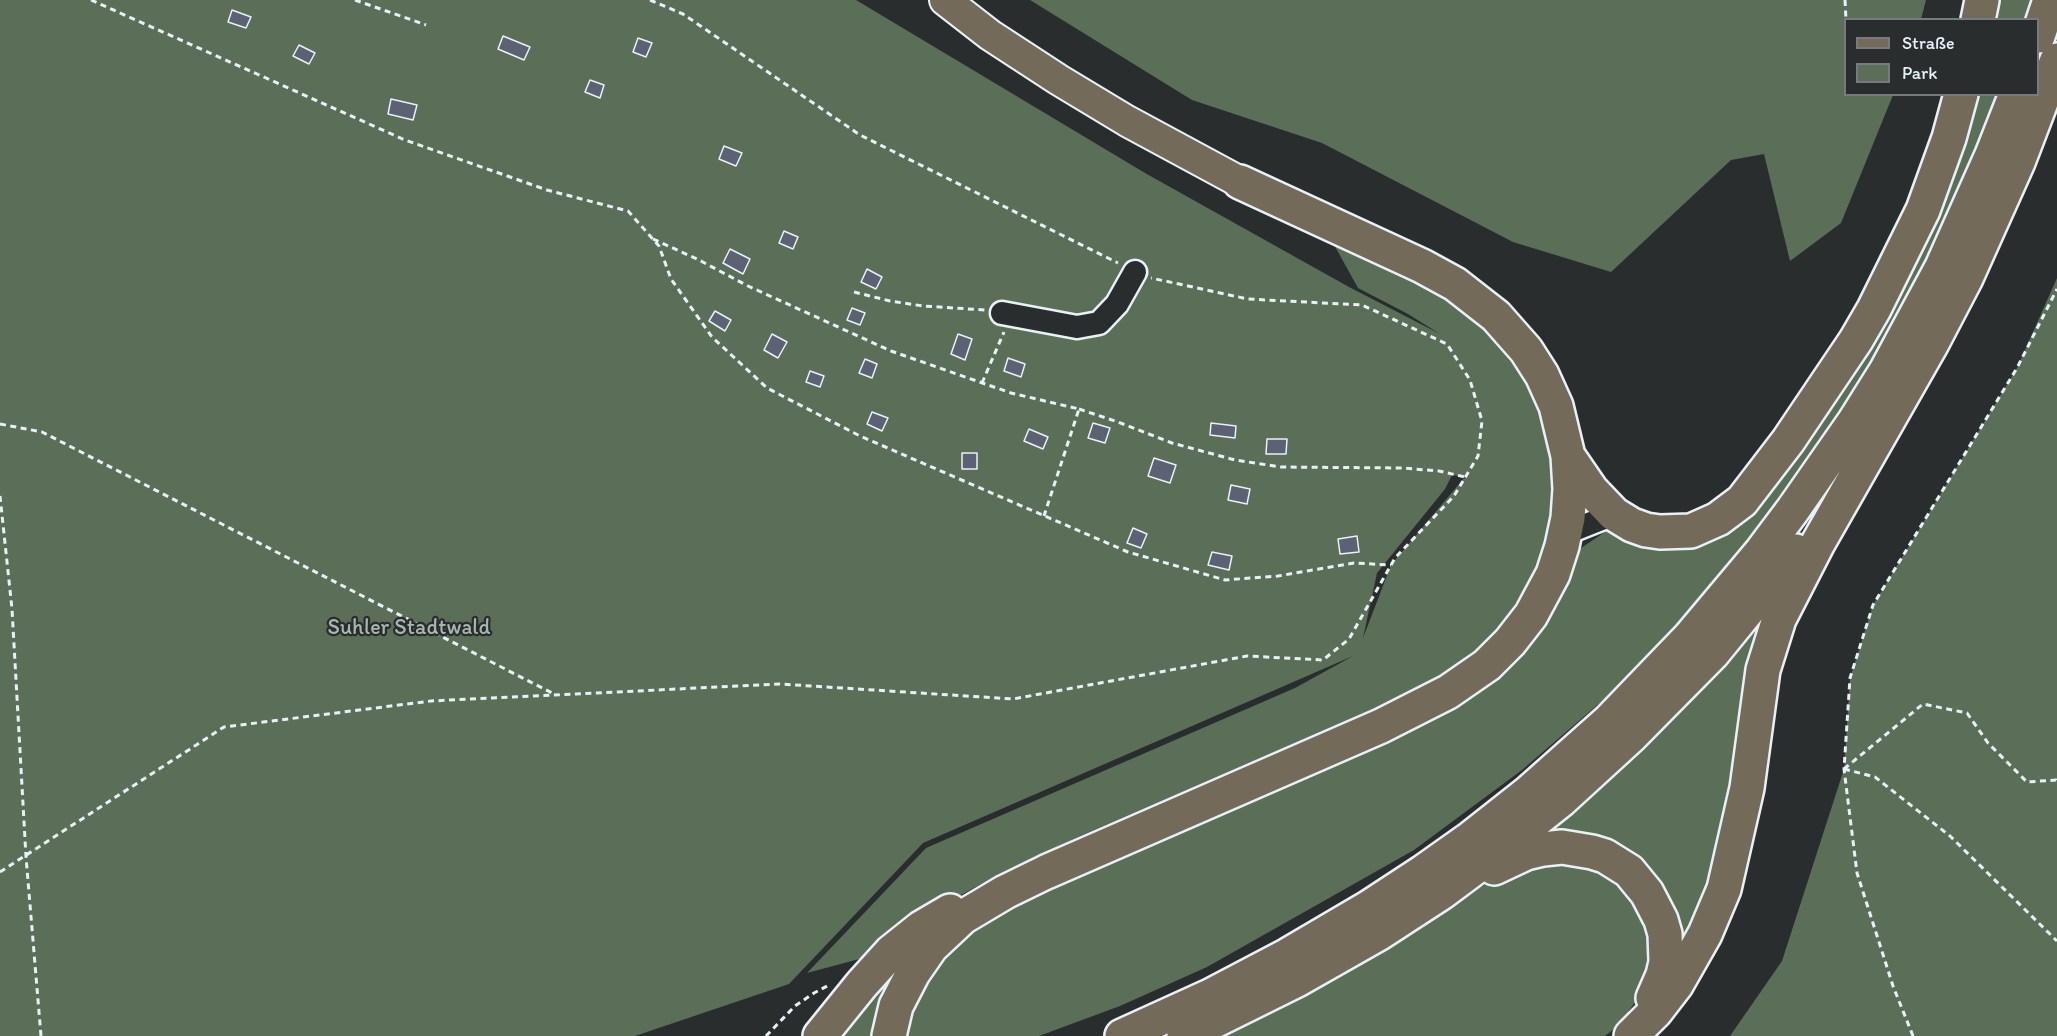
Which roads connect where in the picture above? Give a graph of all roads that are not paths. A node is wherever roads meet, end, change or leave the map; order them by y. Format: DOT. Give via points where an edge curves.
graph roads {
  1 [pos="945,0"];
  2 [pos="1982,0"];
  3 [pos="2050,0"];
  4 [pos="1978,18"];
  5 [pos="2039,30"];
  6 [pos="2057,60"];
  7 [pos="1960,96"];
  8 [pos="2015,96"];
  9 [pos="1240,182"];
  10 [pos="1135,272"];
  11 [pos="1007,314"];
  12 [pos="1891,414"];
  13 [pos="1568,456"];
  14 [pos="1614,514"];
  15 [pos="1566,533"];
  16 [pos="1046,872"];
  17 [pos="1441,892"];
  18 [pos="1632,1035"];
  19 [pos="820,1036"];
  20 [pos="889,1036"];
  21 [pos="1122,1036"];
  22 [pos="1184,1036"];
  1 -- 9 [label="main road" via="1067,86"];
  2 -- 4 [label="highway"];
  3 -- 5 [label="highway"];
  6 -- 12 [label="highway" via="2018,162 1966,278"];
  7 -- 14 [label="highway" via="1923,210 1880,299 1751,491 1718,519 1691,531 1646,530"];
  8 -- 21 [label="highway" via="1942,267 1886,371 1799,501 1689,638 1610,720 1528,793 1423,872 1288,955"];
  9 -- 13 [label="highway" via="1422,266 1477,299 1504,324 1537,366 1556,406"];
  10 -- 11 [label="lane" via="1117,304 1099,323 1077,327"];
  12 -- 17 [label="highway" via="1810,533 1712,654 1561,800"];
  12 -- 18 [label="highway" via="1775,629 1763,670 1747,788 1715,912 1676,985"];
  13 -- 14 [label="highway"];
  13 -- 15 [label="highway" via="1570,497"];
  14 -- 15 [label="lane"];
  15 -- 16 [label="highway" via="1549,582 1531,615 1499,654 1461,684 1381,726"];
  16 -- 19 [label="highway" via="954,908 914,933 878,966"];
  16 -- 20 [label="highway" via="983,904 936,942 904,988"];
  17 -- 18 [label="highway" via="1543,849 1577,849 1617,862 1647,893 1660,920 1666,949 1663,975"];
  17 -- 22 [label="highway" via="1298,980"];
}
